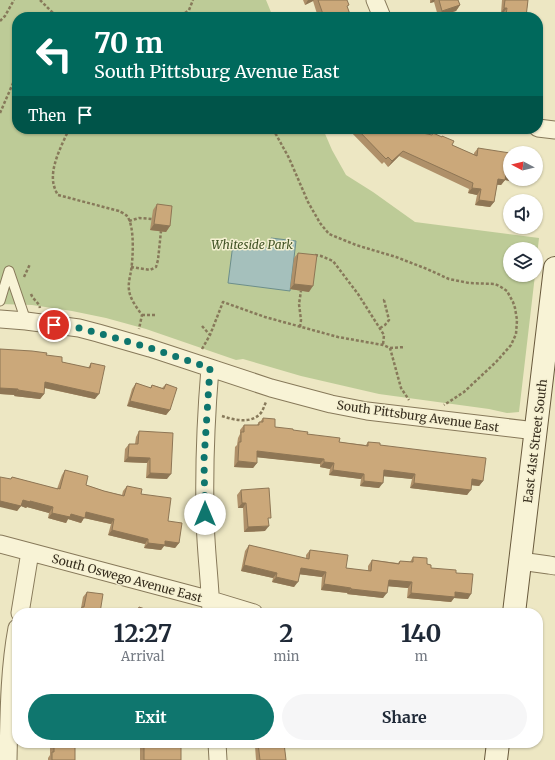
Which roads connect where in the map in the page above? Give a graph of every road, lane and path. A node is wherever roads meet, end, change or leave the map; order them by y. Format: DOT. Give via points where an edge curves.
graph roads {
  1 [pos="14,0"];
  2 [pos="40,0"];
  3 [pos="193,0"];
  4 [pos="375,0"];
  5 [pos="52,12"];
  6 [pos="185,12"];
  7 [pos="380,12"];
  8 [pos="0,21"];
  9 [pos="12,85"];
  10 [pos="0,113"];
  11 [pos="543,129"];
  12 [pos="555,130"];
  13 [pos="67,134"];
  14 [pos="276,134"];
  15 [pos="152,219"];
  16 [pos="129,221"];
  17 [pos="161,231"];
  18 [pos="310,255"];
  19 [pos="30,264"];
  20 [pos="132,267"];
  21 [pos="555,268"];
  22 [pos="26,283"];
  23 [pos="301,290"];
  24 [pos="30,292"];
  25 [pos="386,300"];
  26 [pos="0,301"];
  27 [pos="38,303"];
  28 [pos="142,315"];
  29 [pos="157,315"];
  30 [pos="0,319"];
  31 [pos="26,321"];
  32 [pos="202,326"];
  33 [pos="300,327"];
  34 [pos="380,328"];
  35 [pos="139,330"];
  36 [pos="210,335"];
  37 [pos="383,345"];
  38 [pos="405,347"];
  39 [pos="390,348"];
  40 [pos="201,350"];
  41 [pos="210,368"];
  42 [pos="271,388"];
  43 [pos="409,400"];
  44 [pos="444,405"];
  45 [pos="207,411"];
  46 [pos="536,431"];
  47 [pos="0,544"];
  48 [pos="30,552"];
  49 [pos="520,561"];
  50 [pos="555,566"];
  51 [pos="211,607"];
  52 [pos="21,608"];
  53 [pos="515,608"];
  54 [pos="12,671"];
  55 [pos="217,748"];
  56 [pos="497,748"];
  57 [pos="8,760"];
  58 [pos="218,760"];
  59 [pos="496,760"];
  1 -- 8 [label="path"];
  2 -- 5 [label="path"];
  3 -- 6 [label="path" via="189,10"];
  4 -- 7 [label="street"];
  9 -- 10 [label="path"];
  11 -- 12 [label="street"];
  13 -- 16 [label="path" via="54,170 54,187 58,195 119,211"];
  14 -- 44 [label="path" via="308,202 329,234 449,279 495,284 506,291 513,302 517,320 516,334 511,345 464,392"];
  15 -- 16 [label="path" via="139,218"];
  16 -- 20 [label="path" via="133,241"];
  17 -- 20 [label="path" via="156,268 150,270"];
  18 -- 34 [label="path" via="333,261"];
  19 -- 22 [label="path" via="23,278"];
  20 -- 28 [label="path" via="129,291"];
  21 -- 46 [label="main road, East 41st Street South"];
  23 -- 33 [label="path"];
  24 -- 27 [label="path"];
  25 -- 34 [label="path" via="389,320"];
  26 -- 31 [label="lane" via="9,271"];
  28 -- 29 [label="path"];
  28 -- 35 [label="path"];
  30 -- 31 [label="street, South Pittsburg Avenue East"];
  31 -- 41 [label="street, South Pittsburg Avenue East" via="79,328"];
  32 -- 36 [label="path"];
  33 -- 36 [label="path" via="223,302"];
  33 -- 37 [label="path"];
  34 -- 37 [label="path" via="384,335"];
  36 -- 40 [label="path"];
  37 -- 39 [label="path"];
  38 -- 39 [label="path"];
  39 -- 43 [label="path" via="401,388"];
  41 -- 42 [label="street, South Pittsburg Avenue East"];
  41 -- 45 [label="street"];
  42 -- 45 [label="path" via="261,413 254,418 236,419"];
  42 -- 46 [label="street, South Pittsburg Avenue East" via="368,411"];
  45 -- 51 [label="street" via="204,460 205,514"];
  46 -- 49 [label="main road, East 41st Street South"];
  47 -- 48 [label="street, South Oswego Avenue East"];
  48 -- 51 [label="street, South Oswego Avenue East"];
  48 -- 52 [label="street"];
  49 -- 50 [label="street"];
  49 -- 53 [label="main road, East 41st Street South"];
  54 -- 57 [label="street"];
  55 -- 58 [label="street"];
  56 -- 59 [label="main road"];
}
